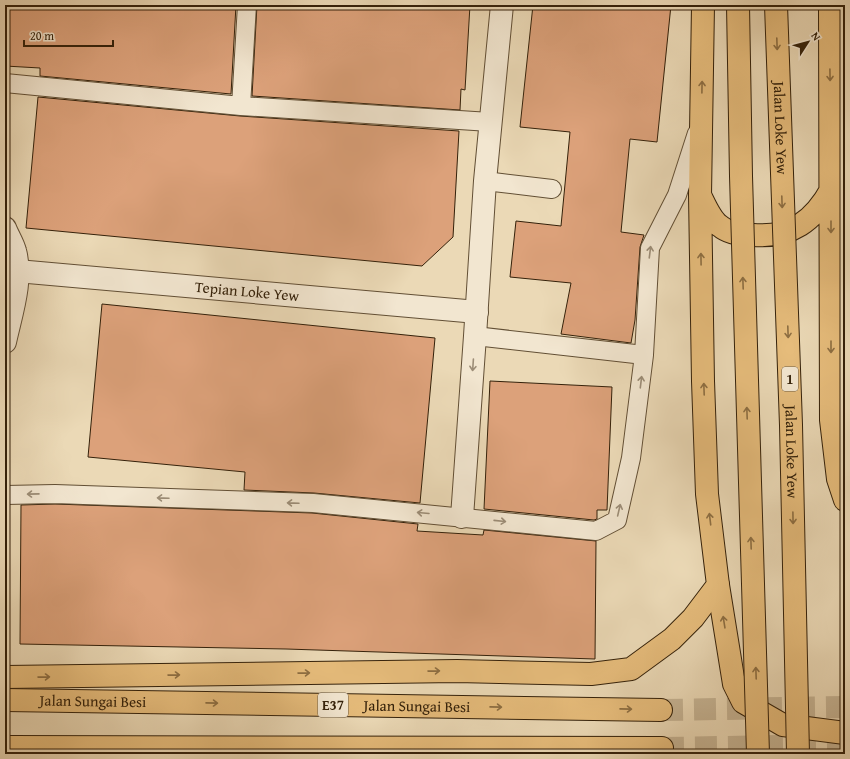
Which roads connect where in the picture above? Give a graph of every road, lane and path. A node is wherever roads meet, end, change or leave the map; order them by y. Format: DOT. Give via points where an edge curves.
graph roads {
  1 [pos="247,5"];
  2 [pos="502,5"];
  3 [pos="703,5"];
  4 [pos="738,5"];
  5 [pos="776,5"];
  6 [pos="830,5"];
  7 [pos="5,83"];
  8 [pos="241,106"];
  9 [pos="702,117"];
  10 [pos="490,122"];
  11 [pos="485,181"];
  12 [pos="832,188"];
  13 [pos="552,189"];
  14 [pos="700,195"];
  15 [pos="5,228"];
  16 [pos="17,271"];
  17 [pos="477,312"];
  18 [pos="476,336"];
  19 [pos="5,342"];
  20 [pos="644,355"];
  21 [pos="5,494"];
  22 [pos="845,500"];
  23 [pos="462,517"];
  24 [pos="718,585"];
  25 [pos="5,677"];
  26 [pos="5,700"];
  27 [pos="661,710"];
  28 [pos="845,734"];
  29 [pos="5,747"];
  30 [pos="662,748"];
  31 [pos="758,754"];
  32 [pos="798,754"];
  1 -- 8 [label="lane"];
  2 -- 10 [label="street"];
  9 -- 3 [label="main road, one-way"];
  31 -- 4 [label="main road, one-way, bridge"];
  5 -- 32 [label="main road, Jalan Loke Yew / 1, one-way, bridge" via="792,425"];
  6 -- 12 [label="main road, one-way"];
  7 -- 8 [label="lane"];
  8 -- 10 [label="lane"];
  9 -- 14 [label="main road"];
  20 -- 9 [label="lane, one-way" via="650,248 677,195"];
  10 -- 11 [label="street"];
  11 -- 13 [label="lane"];
  11 -- 17 [label="street"];
  12 -- 14 [label="main road" via="812,216 781,234 768,236 743,235 720,226"];
  12 -- 22 [label="main road, one-way" via="831,420 836,467"];
  24 -- 14 [label="main road, one-way" via="707,494"];
  15 -- 16 [label="street" via="15,251"];
  16 -- 17 [label="street, Tepian Loke Yew"];
  16 -- 19 [label="street" via="16,290"];
  17 -- 18 [label="street"];
  18 -- 20 [label="lane"];
  18 -- 23 [label="street, one-way"];
  23 -- 20 [label="lane, one-way" via="596,531 617,520 631,458"];
  23 -- 21 [label="lane, one-way" via="313,503"];
  25 -- 24 [label="main road, one-way" via="457,671 591,674 632,669 672,639 693,618"];
  28 -- 24 [label="main road, one-way" via="782,725 743,702 734,684"];
  26 -- 27 [label="main road, Jalan Sungai Besi / E37, one-way"];
  29 -- 30 [label="main road"];
}
